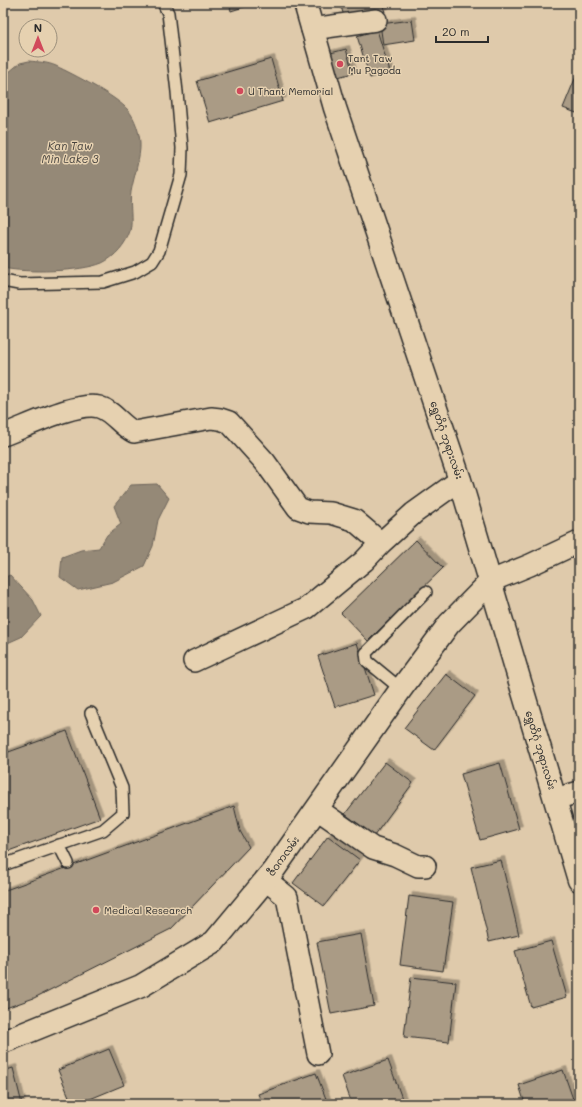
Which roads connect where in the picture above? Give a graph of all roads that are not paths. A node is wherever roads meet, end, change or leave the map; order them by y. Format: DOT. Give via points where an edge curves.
graph roads {
  1 [pos="163,3"];
  2 [pos="305,3"];
  3 [pos="376,20"];
  4 [pos="312,29"];
  5 [pos="3,281"];
  6 [pos="3,435"];
  7 [pos="460,480"];
  8 [pos="579,542"];
  9 [pos="381,543"];
  10 [pos="490,581"];
  11 [pos="426,592"];
  12 [pos="194,661"];
  13 [pos="401,690"];
  14 [pos="91,713"];
  15 [pos="579,792"];
  16 [pos="555,799"];
  17 [pos="317,809"];
  18 [pos="59,845"];
  19 [pos="68,863"];
  20 [pos="3,865"];
  21 [pos="425,866"];
  22 [pos="266,880"];
  23 [pos="579,880"];
  24 [pos="3,1042"];
  25 [pos="318,1054"];
  1 -- 5 [label="lane" via="168,13 182,148 181,175 159,251 152,262 135,272 103,282 19,284"];
  2 -- 4 [label="main road, ရွှေတိဂုံ ဘုရားလမ်း"];
  3 -- 4 [label="street"];
  4 -- 7 [label="main road, ရွှေတိဂုံ ဘုရားလမ်း" via="335,108"];
  6 -- 9 [label="street" via="64,411 90,406 107,412 134,432 211,418 220,419 229,422 265,462 298,508 309,512 331,513 354,520"];
  7 -- 9 [label="street" via="414,513"];
  7 -- 10 [label="main road, ရွှေတိဂုံ ဘုရားလမ်း"];
  8 -- 10 [label="street"];
  9 -- 12 [label="street" via="364,561 307,608"];
  10 -- 13 [label="main road, ဇီဝကလမ်း" via="449,624"];
  10 -- 16 [label="main road, ရွှေတိဂုံ ဘုရားလမ်း"];
  11 -- 13 [label="lane" via="366,653 367,661"];
  13 -- 17 [label="main road, ဇီဝကလမ်း"];
  14 -- 18 [label="lane" via="122,788 123,813 103,830"];
  15 -- 16 [label="street"];
  16 -- 23 [label="main road, ရွှေတိဂုံ ဘုရားလမ်း"];
  17 -- 21 [label="street" via="373,848 418,866"];
  17 -- 22 [label="main road, ဇီဝကလမ်း"];
  18 -- 19 [label="lane"];
  18 -- 20 [label="lane"];
  22 -- 24 [label="main road, ဇီဝကလမ်း" via="214,942 141,986"];
  22 -- 25 [label="street" via="287,897"];
}
